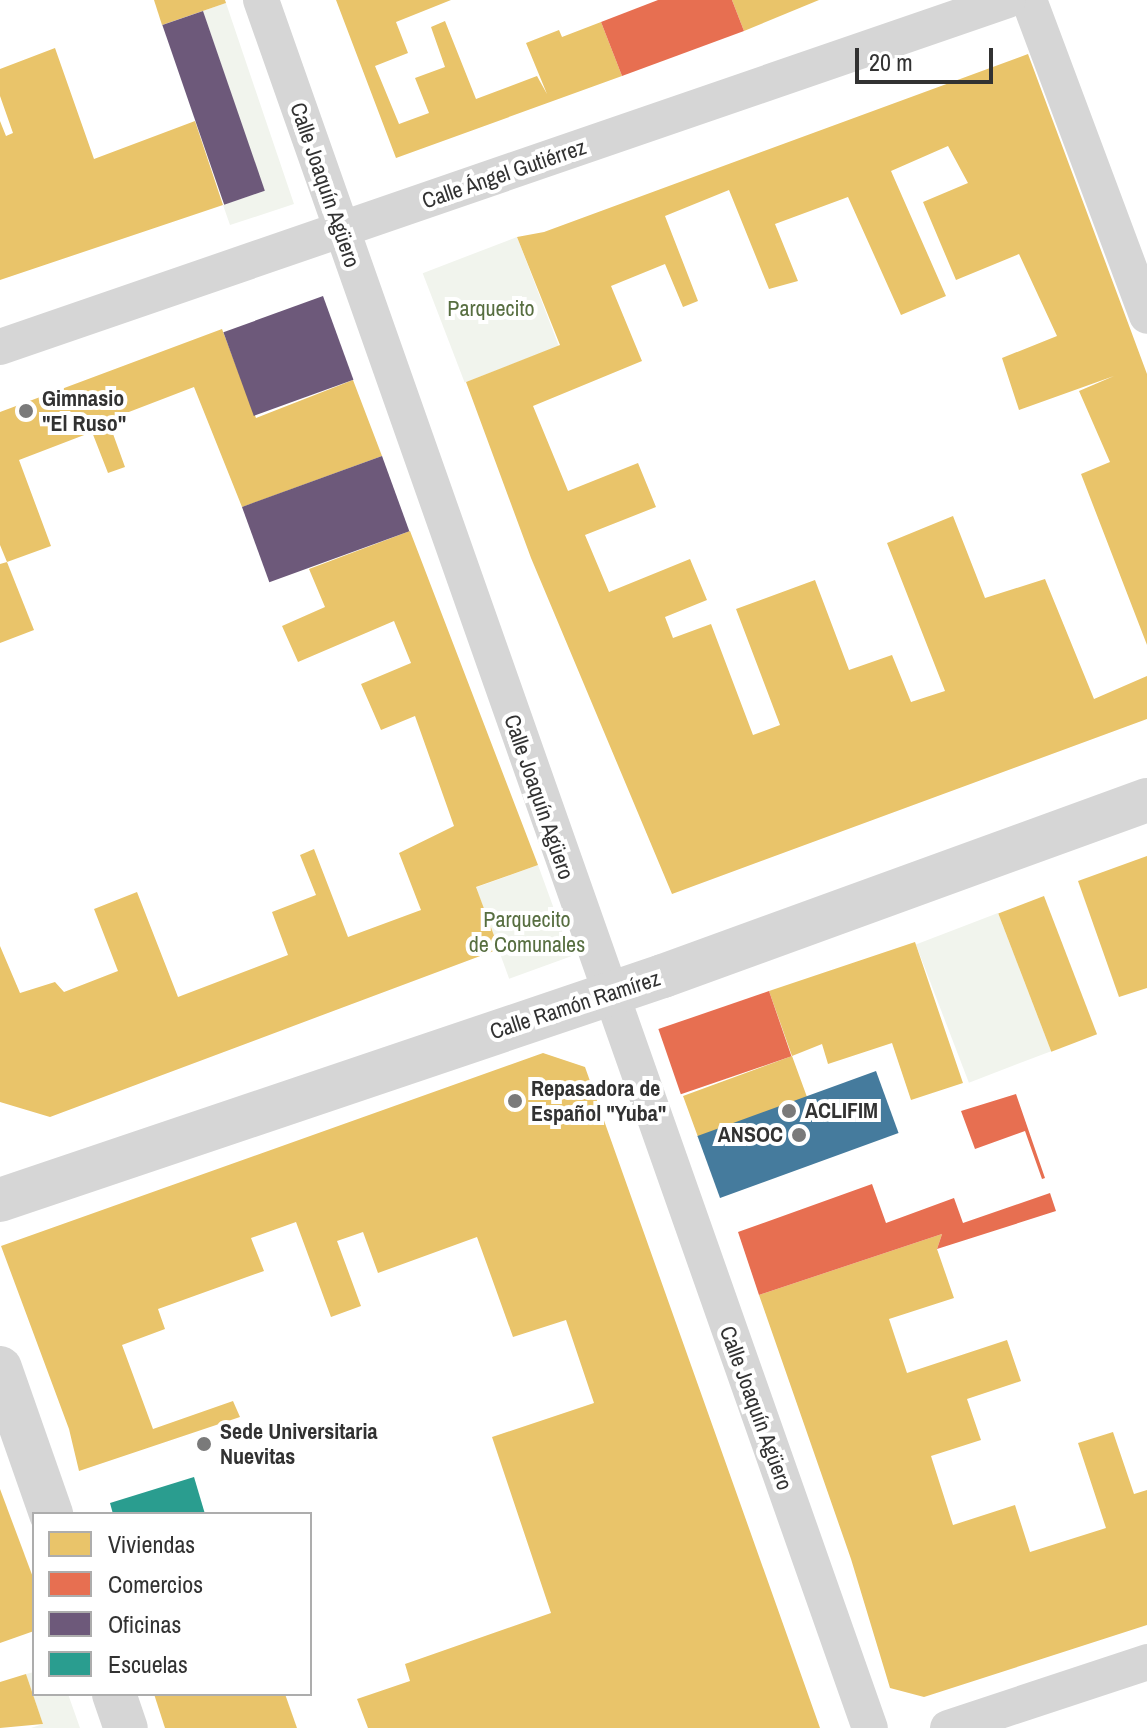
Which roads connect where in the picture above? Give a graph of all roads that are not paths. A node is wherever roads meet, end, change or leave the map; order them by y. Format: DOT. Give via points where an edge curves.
graph roads {
  1 [pos="261,0"];
  2 [pos="1008,0"];
  3 [pos="1029,0"];
  4 [pos="341,230"];
  5 [pos="1147,316"];
  6 [pos="0,347"];
  7 [pos="1147,800"];
  8 [pos="607,994"];
  9 [pos="0,1200"];
  10 [pos="0,1368"];
  11 [pos="50,1512"];
  12 [pos="1147,1662"];
  13 [pos="115,1696"];
  14 [pos="126,1728"];
  15 [pos="870,1728"];
  16 [pos="948,1728"];
  1 -- 4 [label="street, Calle Joaquín Agüero"];
  2 -- 4 [label="street, Calle Ángel Gutiérrez"];
  3 -- 5 [label="street"];
  4 -- 6 [label="street, Calle Ángel Gutiérrez"];
  4 -- 8 [label="street, Calle Joaquín Agüero"];
  7 -- 8 [label="street, Calle Ramón Ramírez"];
  8 -- 9 [label="street, Calle Ramón Ramírez"];
  8 -- 15 [label="street, Calle Joaquín Agüero"];
  10 -- 11 [label="street"];
  12 -- 16 [label="street"];
  13 -- 14 [label="street"];
}
